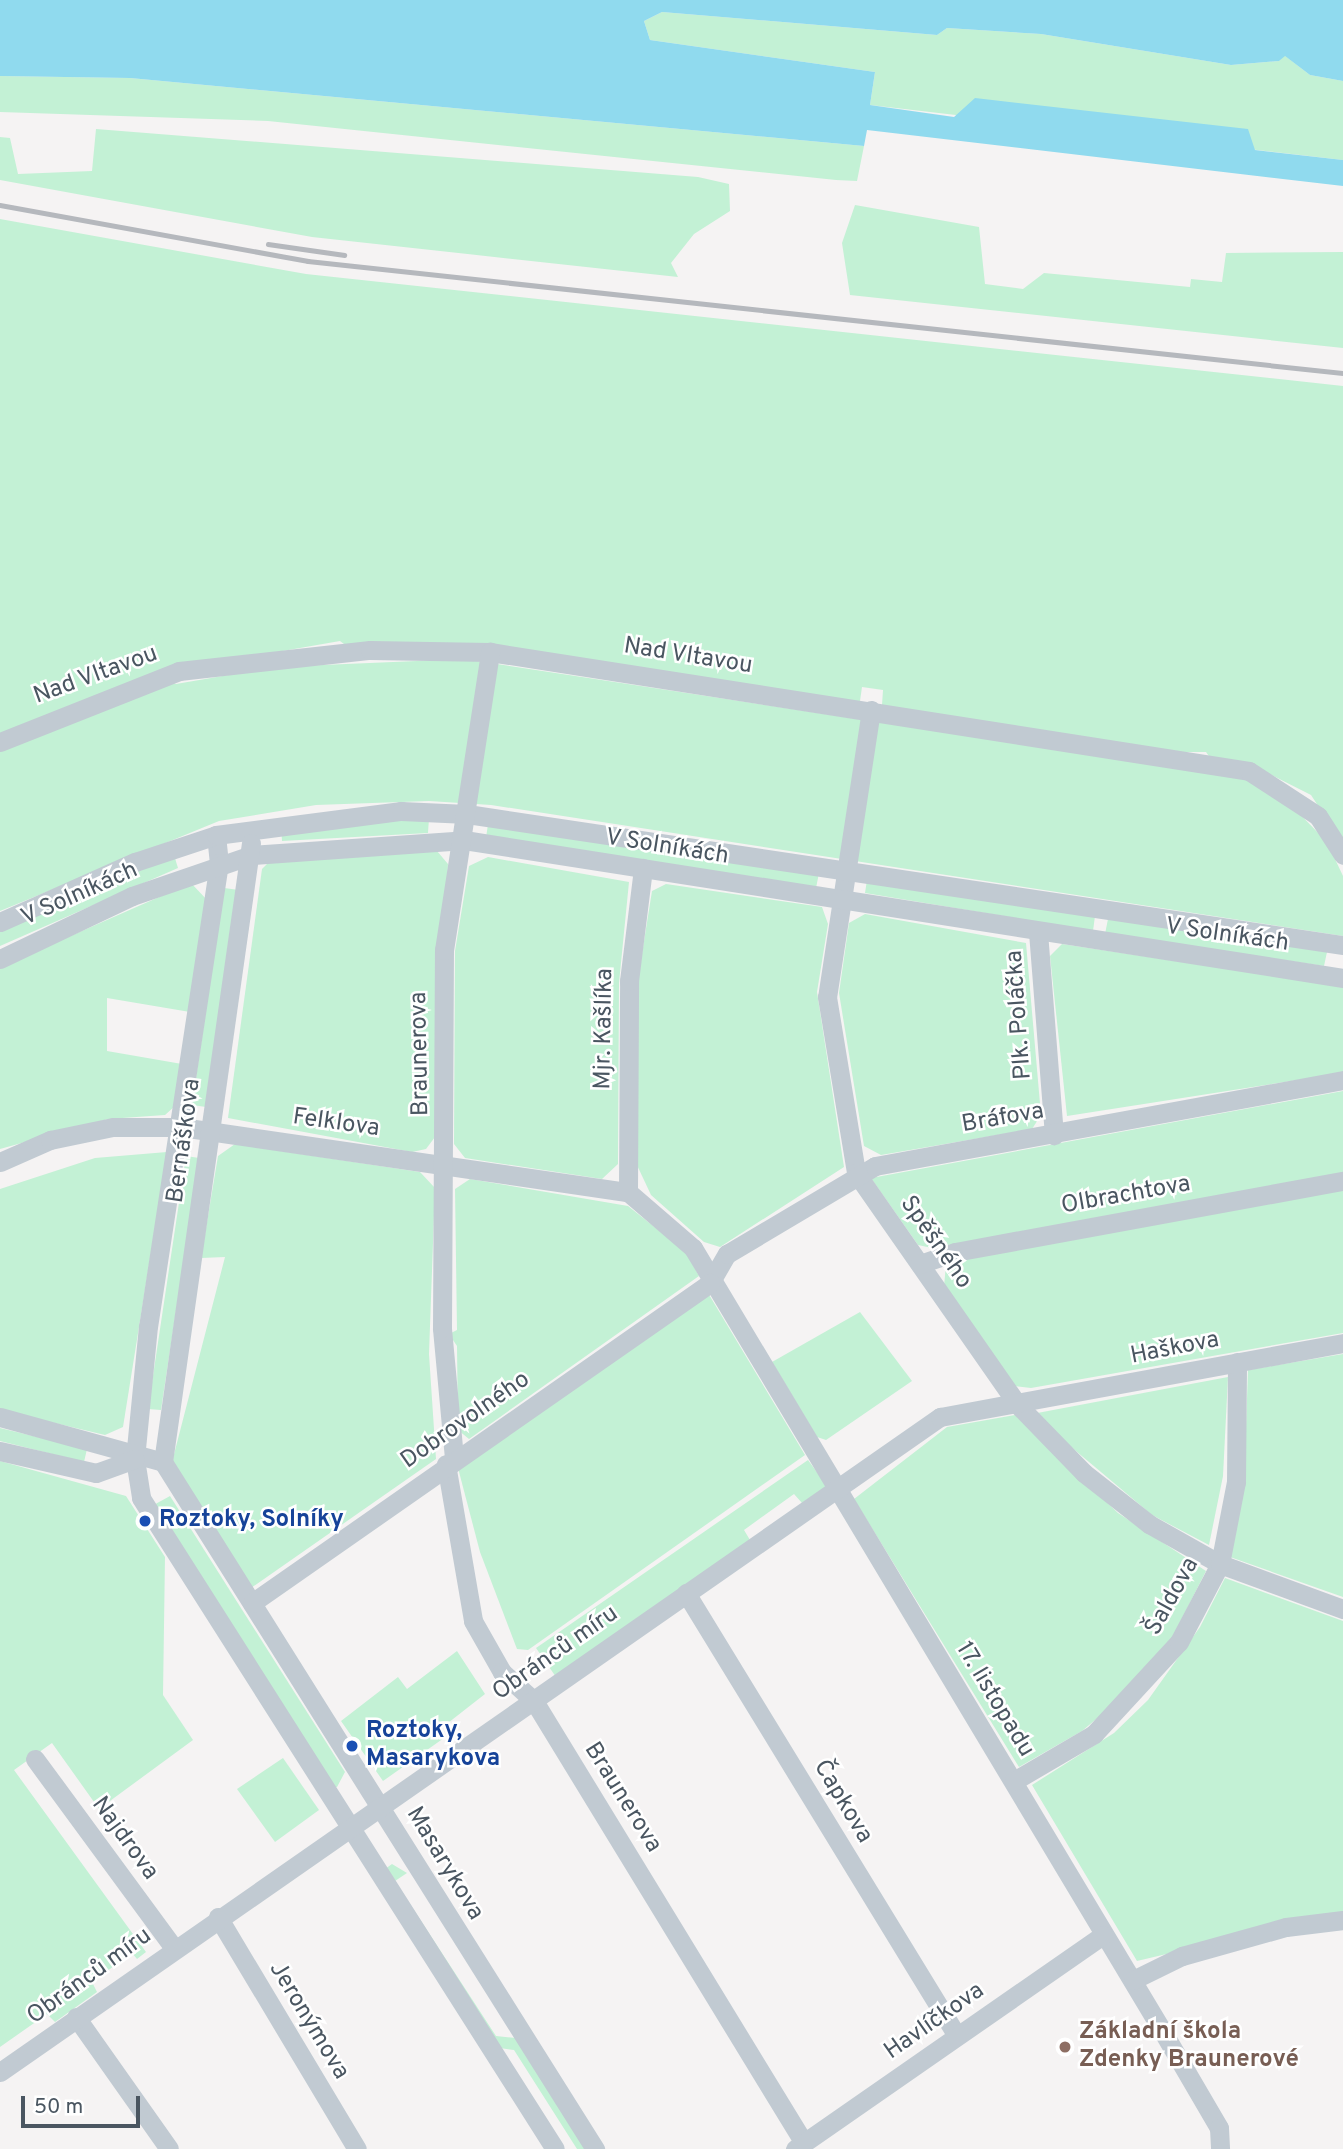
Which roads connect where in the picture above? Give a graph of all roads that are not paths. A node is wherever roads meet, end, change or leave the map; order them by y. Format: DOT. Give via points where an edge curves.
graph roads {
  1 [pos="490,652"];
  2 [pos="871,710"];
  3 [pos="0,743"];
  4 [pos="467,814"];
  5 [pos="251,826"];
  6 [pos="216,835"];
  7 [pos="464,840"];
  8 [pos="252,855"];
  9 [pos="1343,855"];
  10 [pos="219,863"];
  11 [pos="643,869"];
  12 [pos="847,871"];
  13 [pos="842,902"];
  14 [pos="0,922"];
  15 [pos="1038,932"];
  16 [pos="1343,945"];
  17 [pos="0,959"];
  18 [pos="1343,978"];
  19 [pos="1343,1080"];
  20 [pos="181,1127"];
  21 [pos="212,1131"];
  22 [pos="1054,1135"];
  23 [pos="0,1162"];
  24 [pos="446,1165"];
  25 [pos="856,1173"];
  26 [pos="1343,1181"];
  27 [pos="628,1192"];
  28 [pos="920,1264"];
  29 [pos="710,1283"];
  30 [pos="1343,1343"];
  31 [pos="1237,1362"];
  32 [pos="1017,1404"];
  33 [pos="0,1418"];
  34 [pos="0,1451"];
  35 [pos="135,1459"];
  36 [pos="450,1461"];
  37 [pos="163,1462"];
  38 [pos="836,1490"];
  39 [pos="1220,1564"];
  40 [pos="686,1593"];
  41 [pos="252,1603"];
  42 [pos="1343,1609"];
  43 [pos="534,1701"];
  44 [pos="35,1759"];
  45 [pos="1014,1781"];
  46 [pos="381,1807"];
  47 [pos="349,1829"];
  48 [pos="218,1917"];
  49 [pos="1343,1920"];
  50 [pos="1104,1935"];
  51 [pos="174,1948"];
  52 [pos="1133,1980"];
  53 [pos="76,2017"];
  54 [pos="957,2036"];
  55 [pos="0,2072"];
  56 [pos="800,2146"];
  57 [pos="164,2147"];
  58 [pos="357,2149"];
  59 [pos="555,2149"];
  60 [pos="595,2149"];
  61 [pos="1220,2149"];
  1 -- 2 [label="street, Nad Vltavou"];
  1 -- 3 [label="street, Nad Vltavou" via="370,650 179,671"];
  1 -- 4 [label="street, Braunerova"];
  2 -- 9 [label="street, Nad Vltavou" via="1249,771 1318,816"];
  2 -- 12 [label="street, Spěšného"];
  4 -- 5 [label="street, V Solníkách" via="401,811"];
  4 -- 7 [label="street, Braunerova"];
  4 -- 12 [label="street, V Solníkách"];
  5 -- 6 [label="street, V Solníkách"];
  5 -- 8 [label="street, Bernáškova"];
  6 -- 10 [label="street, Bernáškova"];
  6 -- 14 [label="street, V Solníkách" via="135,862"];
  7 -- 8 [label="street, V Solníkách"];
  7 -- 11 [label="street, V Solníkách"];
  7 -- 24 [label="street, Braunerova" via="444,950"];
  8 -- 10 [label="street, V Solníkách"];
  8 -- 21 [label="street, Bernáškova"];
  10 -- 17 [label="street, V Solníkách"];
  10 -- 20 [label="street, Bernáškova"];
  11 -- 13 [label="street, V Solníkách"];
  11 -- 27 [label="street, Mjr. Kašlíka" via="629,981"];
  12 -- 13 [label="street, Spěšného"];
  12 -- 16 [label="street, V Solníkách"];
  13 -- 15 [label="street, V Solníkách"];
  13 -- 25 [label="street, Spěšného" via="827,997"];
  15 -- 18 [label="street, V Solníkách"];
  15 -- 22 [label="street, Plk. Poláčka"];
  19 -- 22 [label="street, Bráfova"];
  20 -- 21 [label="street, Felklova"];
  20 -- 23 [label="street, Felklova" via="113,1127 50,1140"];
  20 -- 35 [label="street, Bernáškova"];
  21 -- 24 [label="street, Felklova"];
  21 -- 37 [label="street, Bernáškova"];
  22 -- 25 [label="street, Bráfova"];
  24 -- 27 [label="street, Felklova"];
  24 -- 36 [label="street, Braunerova" via="442,1328"];
  25 -- 28 [label="street, Spěšného"];
  25 -- 29 [label="street, Bráfova" via="727,1254"];
  26 -- 28 [label="street, Olbrachtova"];
  27 -- 29 [label="street" via="694,1248"];
  28 -- 32 [label="street, Spěšného"];
  29 -- 36 [label="street, Dobrovolného"];
  29 -- 38 [label="street, 17. listopadu"];
  30 -- 31 [label="street, Haškova"];
  31 -- 32 [label="street, Haškova"];
  31 -- 39 [label="street, Šaldova" via="1236,1482"];
  32 -- 38 [label="street, Obránců míru" via="940,1418"];
  32 -- 39 [label="street, Spěšného" via="1106,1490 1149,1524"];
  33 -- 35 [label="street" via="110,1444"];
  34 -- 35 [label="street" via="96,1473"];
  35 -- 37 [label="street"];
  35 -- 47 [label="street" via="141,1498"];
  36 -- 41 [label="street, Dobrovolného"];
  36 -- 43 [label="street, Braunerova" via="472,1621 502,1672"];
  37 -- 41 [label="street, Masarykova"];
  38 -- 40 [label="street, Obránců míru"];
  38 -- 45 [label="street, 17. listopadu"];
  39 -- 42 [label="street, Spěšného"];
  39 -- 45 [label="street, Šaldova" via="1179,1642 1144,1686 1094,1734"];
  40 -- 43 [label="street, Obránců míru"];
  40 -- 54 [label="street, Čapkova"];
  41 -- 46 [label="street, Masarykova"];
  43 -- 46 [label="street, Obránců míru"];
  43 -- 56 [label="street, Braunerova"];
  44 -- 51 [label="street, Najdrova"];
  45 -- 50 [label="street, 17. listopadu"];
  46 -- 47 [label="street, Obránců míru"];
  46 -- 60 [label="street, Masarykova"];
  47 -- 48 [label="street, Obránců míru"];
  47 -- 59 [label="street"];
  48 -- 51 [label="street, Obránců míru"];
  48 -- 58 [label="street, Jeronýmova"];
  49 -- 52 [label="street" via="1286,1927 1182,1956"];
  50 -- 52 [label="street, 17. listopadu"];
  50 -- 54 [label="street, Havlíčkova"];
  51 -- 53 [label="street, Obránců míru"];
  52 -- 61 [label="street, 17. listopadu" via="1219,2128"];
  53 -- 55 [label="street, Obránců míru"];
  53 -- 57 [label="street"];
  54 -- 56 [label="street, Havlíčkova"];
}
